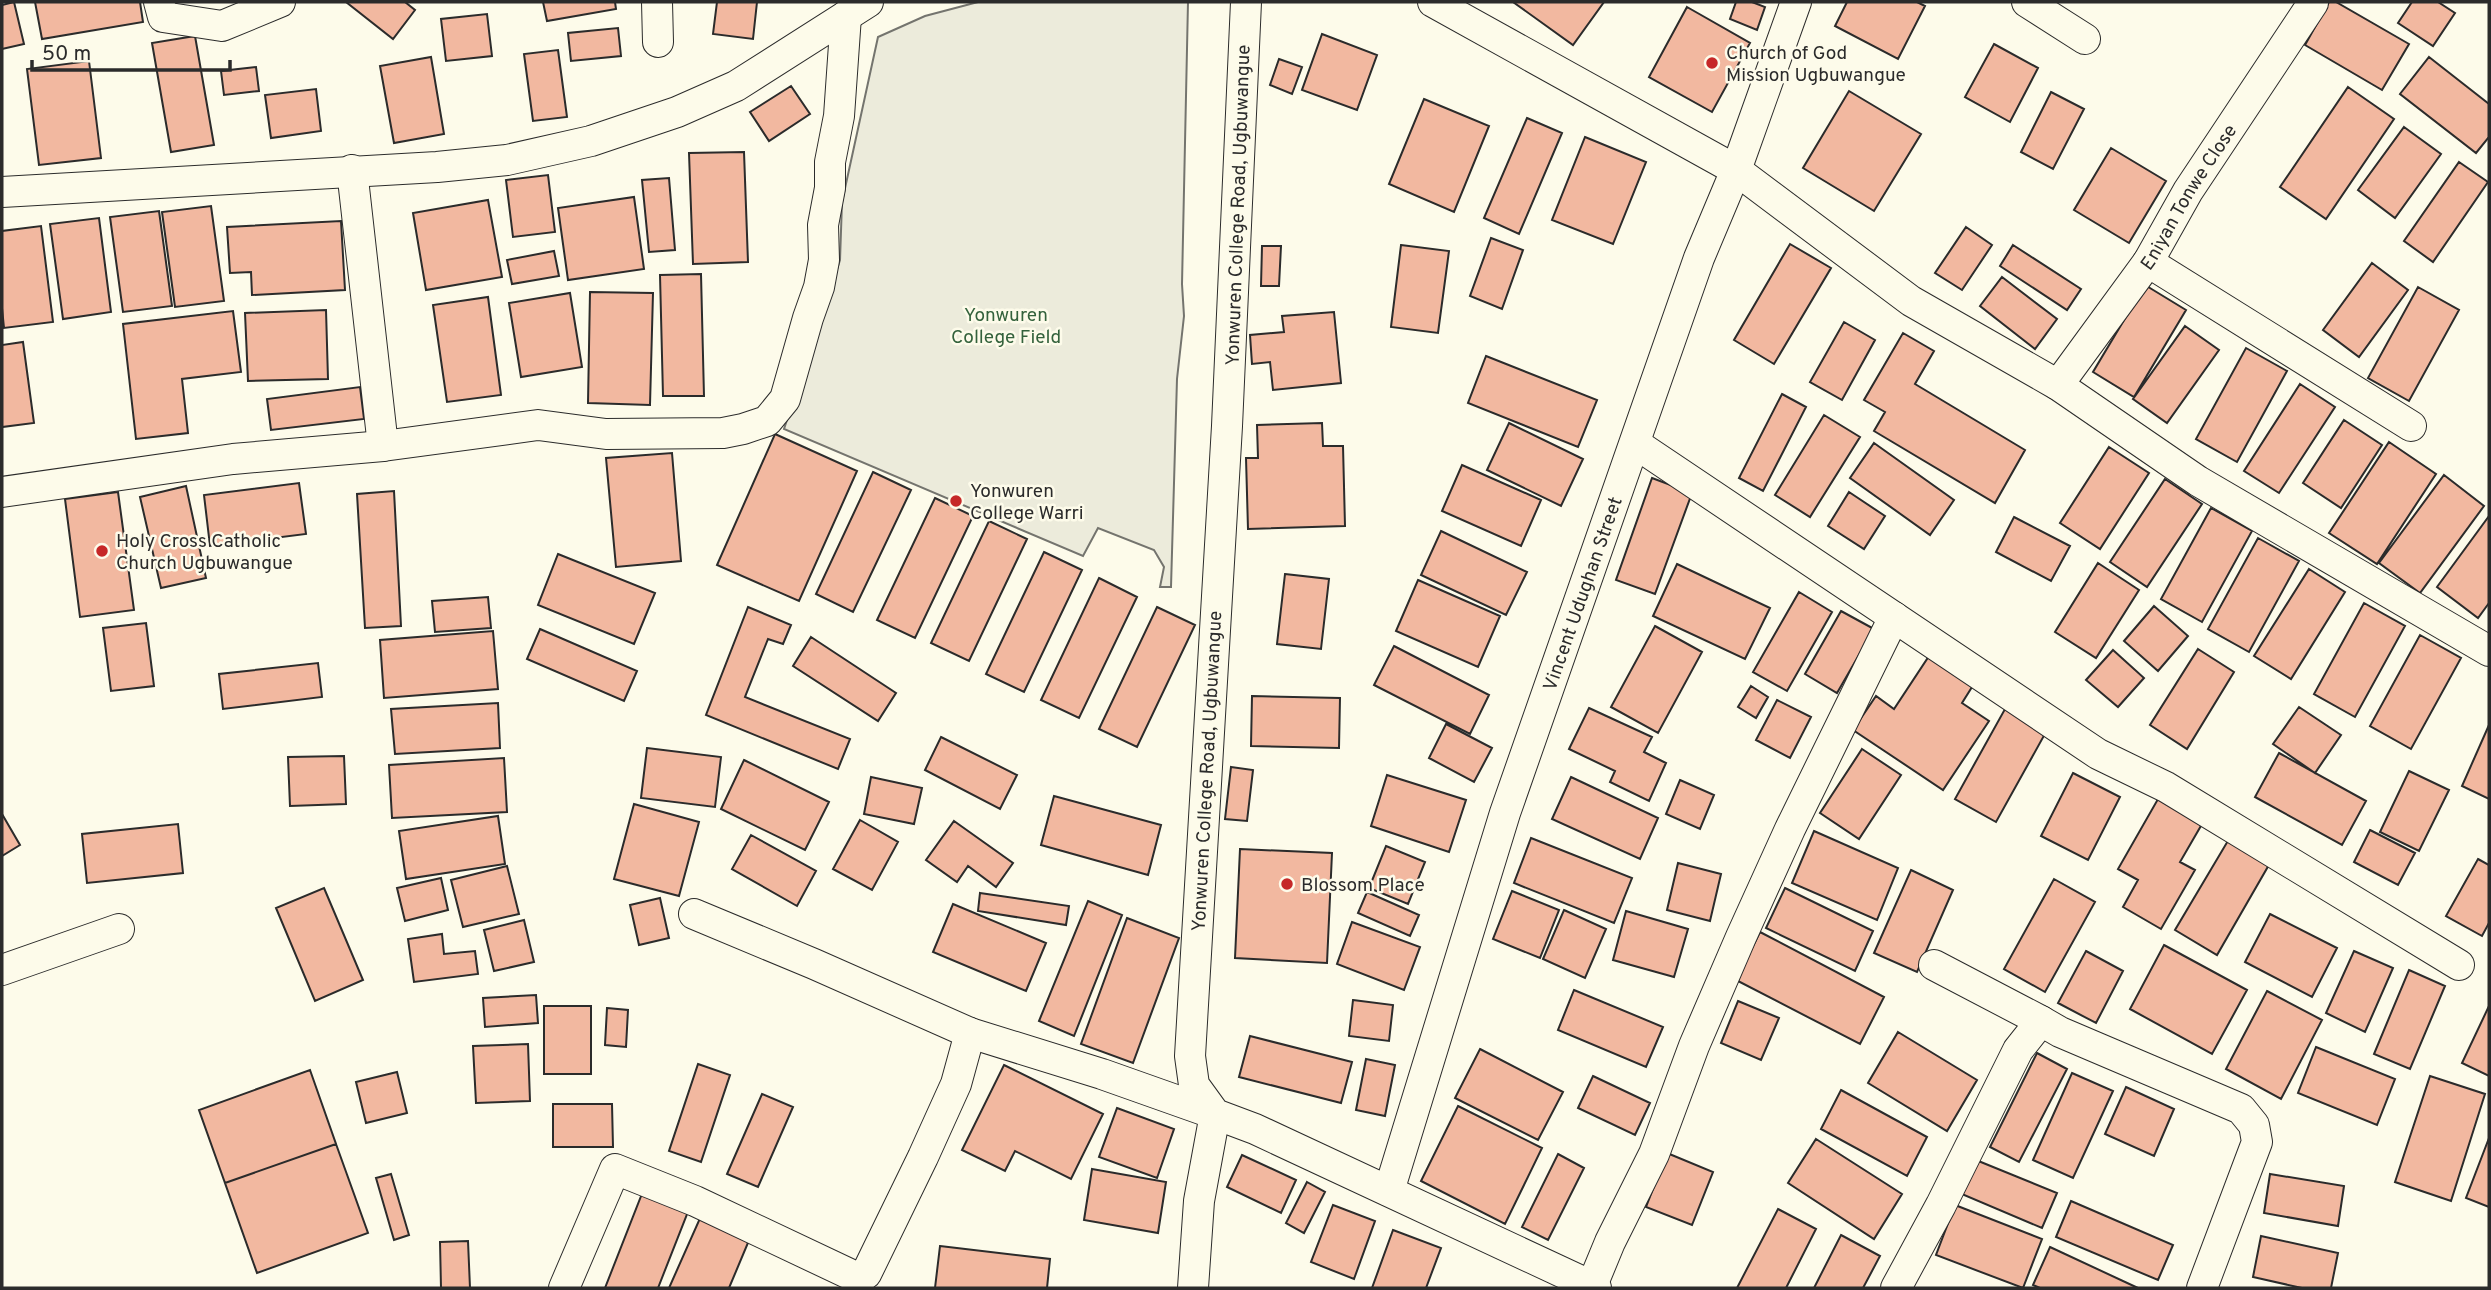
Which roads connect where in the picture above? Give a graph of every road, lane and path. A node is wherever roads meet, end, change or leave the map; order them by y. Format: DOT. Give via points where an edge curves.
graph roads {
  1 [pos="159,2"];
  2 [pos="280,2"];
  3 [pos="657,2"];
  4 [pos="1246,2"];
  5 [pos="1433,2"];
  6 [pos="1796,2"];
  7 [pos="2027,2"];
  8 [pos="2313,3"];
  9 [pos="857,9"];
  10 [pos="2085,39"];
  11 [pos="658,42"];
  12 [pos="352,170"];
  13 [pos="1736,170"];
  14 [pos="2,192"];
  15 [pos="2148,262"];
  16 [pos="2058,386"];
  17 [pos="2411,426"];
  18 [pos="1636,444"];
  19 [pos="383,446"];
  20 [pos="2,492"];
  21 [pos="1894,617"];
  22 [pos="2489,651"];
  23 [pos="694,914"];
  24 [pos="119,929"];
  25 [pos="1934,965"];
  26 [pos="2459,965"];
  27 [pos="2,970"];
  28 [pos="2041,1021"];
  29 [pos="970,1033"];
  30 [pos="1215,1114"];
  31 [pos="1390,1191"];
  32 [pos="861,1282"];
  33 [pos="564,1288"];
  34 [pos="1193,1288"];
  35 [pos="1593,1288"];
  36 [pos="1896,1288"];
  37 [pos="2202,1288"];
  1 -- 2 [label="street" via="163,17 222,26"];
  3 -- 11 [label="street"];
  4 -- 30 [label="street, Yonwuren College Road, Ugbuwangue" via="1227,426 1190,1056 1194,1085"];
  5 -- 13 [label="street"];
  6 -- 13 [label="street, Vincent Udughan Street"];
  7 -- 10 [label="street"];
  8 -- 15 [label="street, Eniyan Tonwe Close" via="2188,191"];
  9 -- 12 [label="street" via="736,86 603,137 507,160"];
  9 -- 19 [label="street" via="830,162 820,288 785,399 767,421 723,433 606,434 538,425"];
  12 -- 14 [label="street"];
  12 -- 19 [label="street"];
  13 -- 16 [label="street" via="1912,301"];
  13 -- 18 [label="street, Vincent Udughan Street" via="1699,258"];
  15 -- 16 [label="street, Eniyan Tonwe Close"];
  15 -- 17 [label="street"];
  16 -- 22 [label="street" via="2199,481"];
  18 -- 21 [label="street"];
  18 -- 31 [label="street, Vincent Udughan Street" via="1505,813"];
  19 -- 20 [label="street" via="233,459"];
  21 -- 26 [label="street" via="2098,754 2166,788"];
  21 -- 35 [label="street" via="1741,937 1654,1154 1610,1242"];
  23 -- 29 [label="street"];
  24 -- 27 [label="street"];
  25 -- 28 [label="street"];
  28 -- 36 [label="street" via="2018,1050"];
  28 -- 37 [label="street" via="2241,1110 2254,1125 2257,1142"];
  29 -- 30 [label="street"];
  29 -- 32 [label="street" via="956,1084"];
  30 -- 31 [label="street"];
  30 -- 34 [label="street" via="1199,1201"];
  31 -- 35 [label="street"];
  32 -- 33 [label="street" via="695,1200 615,1169"];
}
